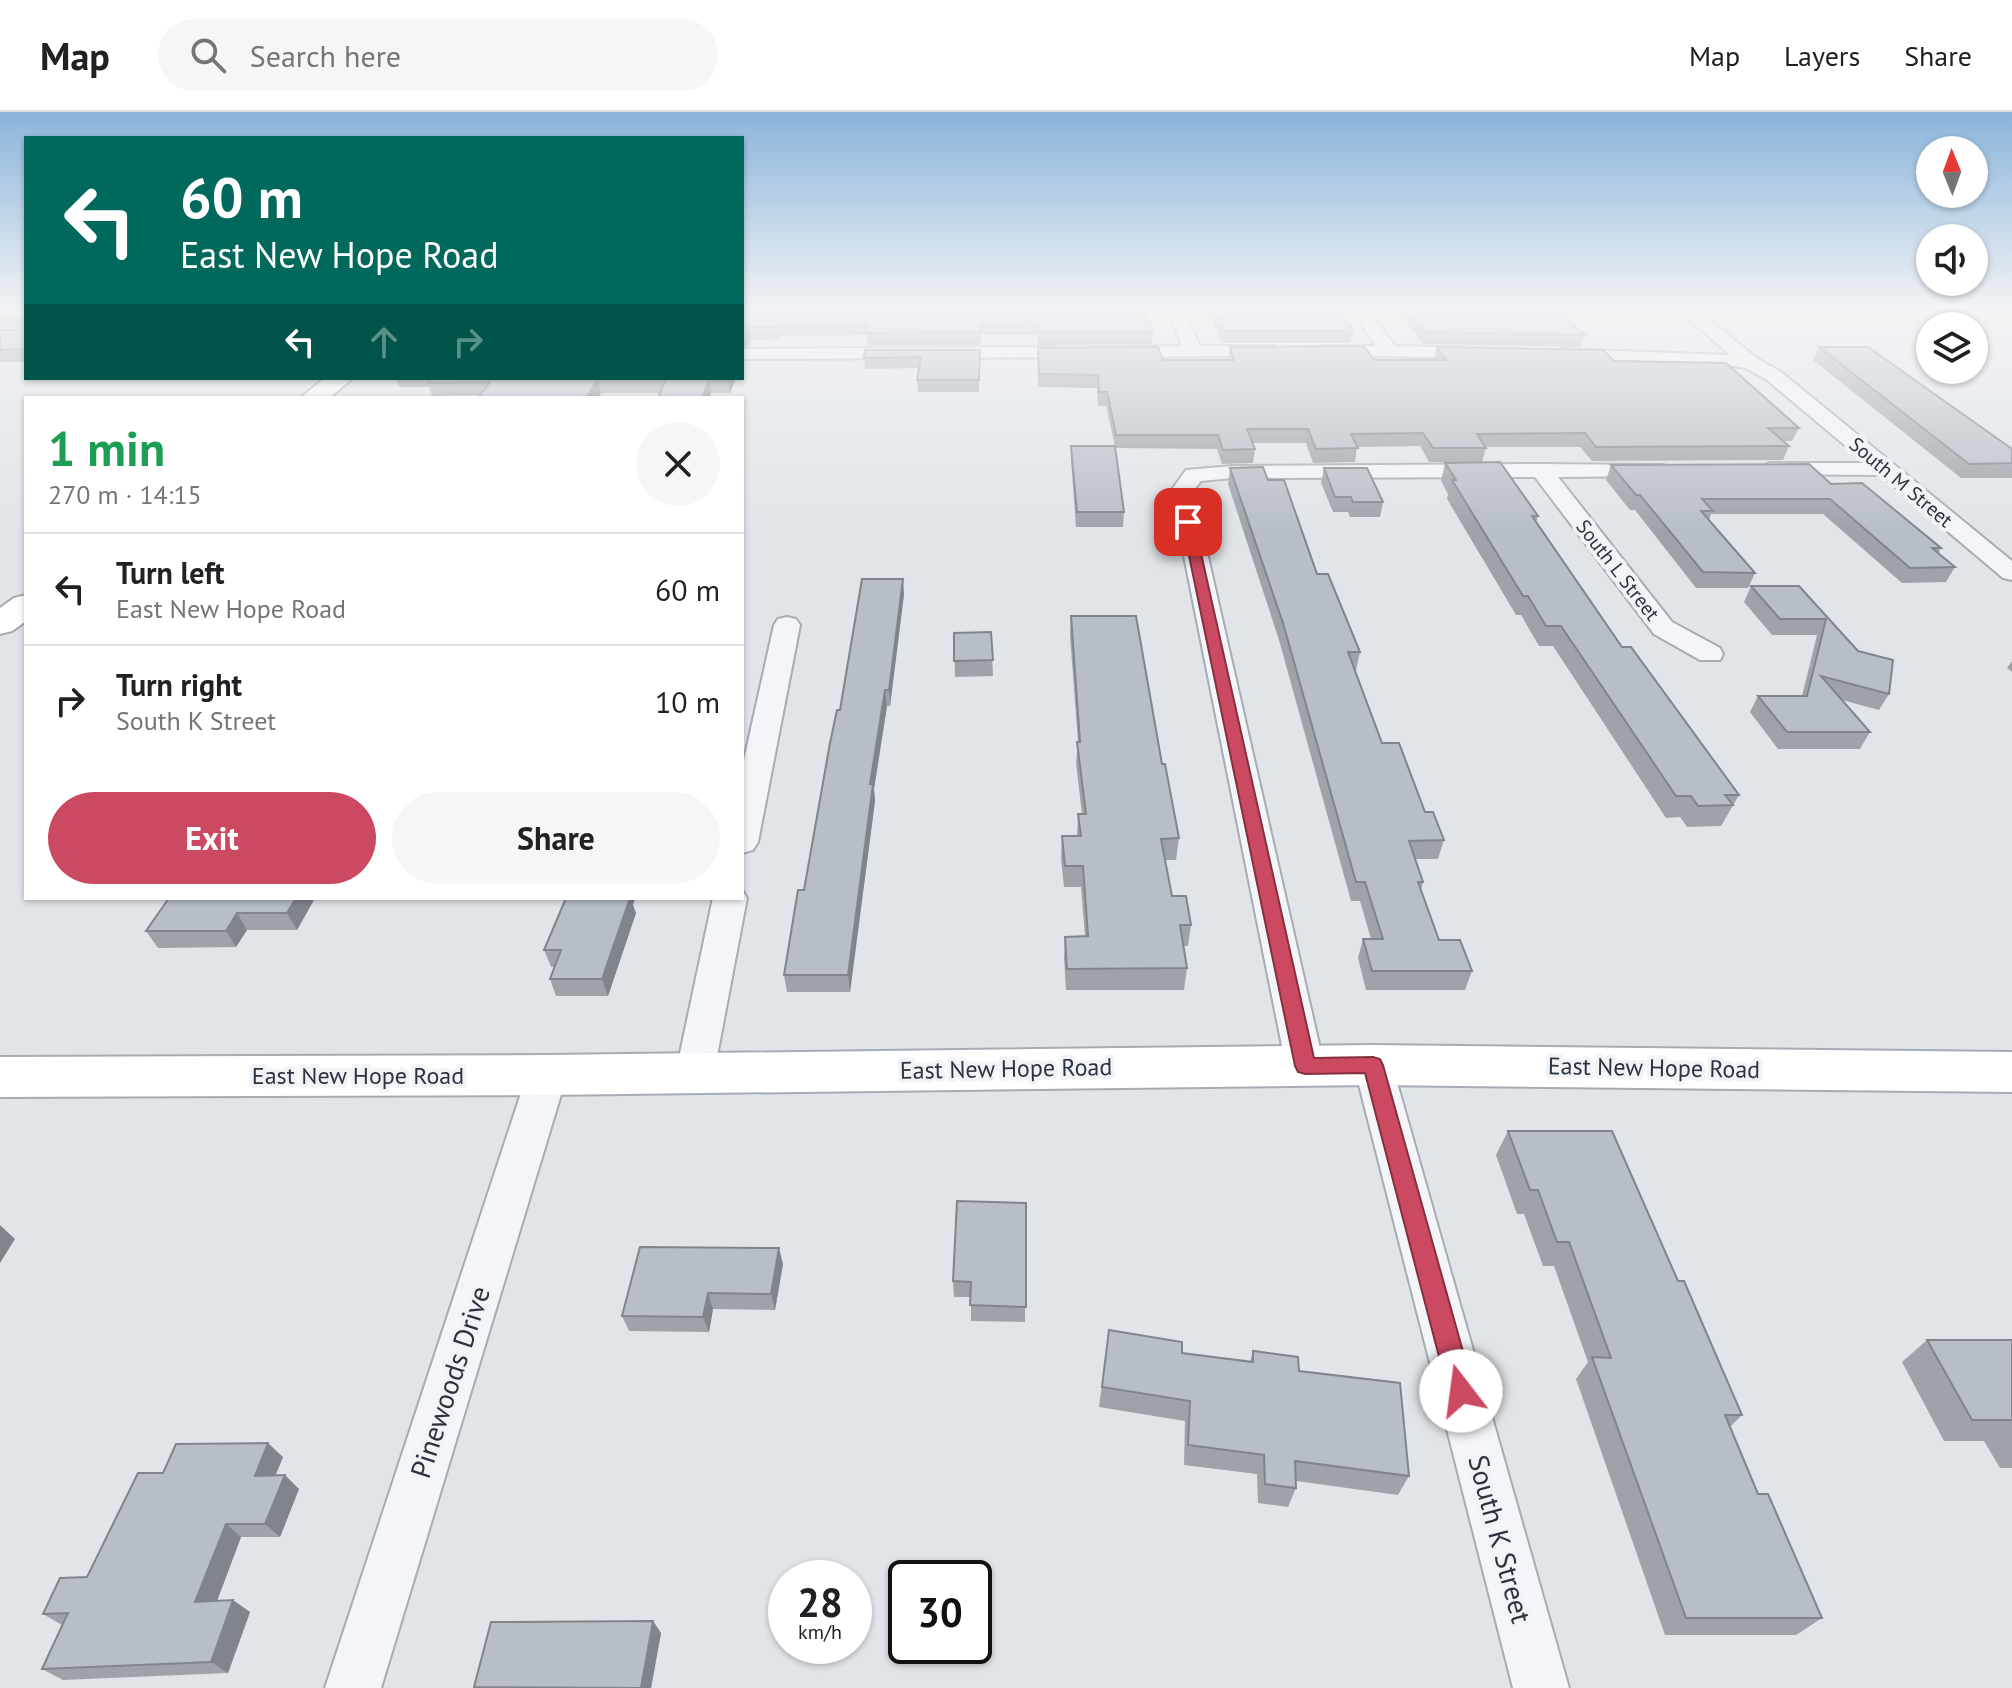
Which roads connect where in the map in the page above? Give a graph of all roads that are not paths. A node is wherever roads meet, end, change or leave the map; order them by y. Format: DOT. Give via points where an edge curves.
graph roads {
  1 [pos="1784,385"];
  2 [pos="1744,469"];
  3 [pos="1885,469"];
  4 [pos="1541,470"];
  5 [pos="1682,470"];
  6 [pos="2012,573"];
  7 [pos="24,606"];
  8 [pos="0,624"];
  9 [pos="787,625"];
  10 [pos="1710,654"];
  11 [pos="744,832"];
  12 [pos="730,900"];
  13 [pos="1373,1065"];
  14 [pos="1305,1066"];
  15 [pos="695,1072"];
  16 [pos="2012,1072"];
  17 [pos="547,1075"];
  18 [pos="0,1077"];
  19 [pos="353,1688"];
  20 [pos="1541,1688"];
  1 -- 3 [label="street, South M Street"];
  2 -- 3 [label="street"];
  3 -- 6 [label="street, South M Street"];
  4 -- 5 [label="street"];
  4 -- 10 [label="street, South L Street" via="1663,628"];
  4 -- 14 [label="street" via="1233,472 1194,475 1182,491"];
  7 -- 8 [label="street"];
  9 -- 11 [label="street"];
  12 -- 15 [label="street"];
  13 -- 14 [label="street, East New Hope Road"];
  13 -- 16 [label="street, East New Hope Road"];
  13 -- 20 [label="street, South K Street"];
  14 -- 15 [label="street, East New Hope Road"];
  15 -- 17 [label="street, East New Hope Road"];
  17 -- 18 [label="street, East New Hope Road"];
  17 -- 19 [label="street, Pinewoods Drive"];
}
